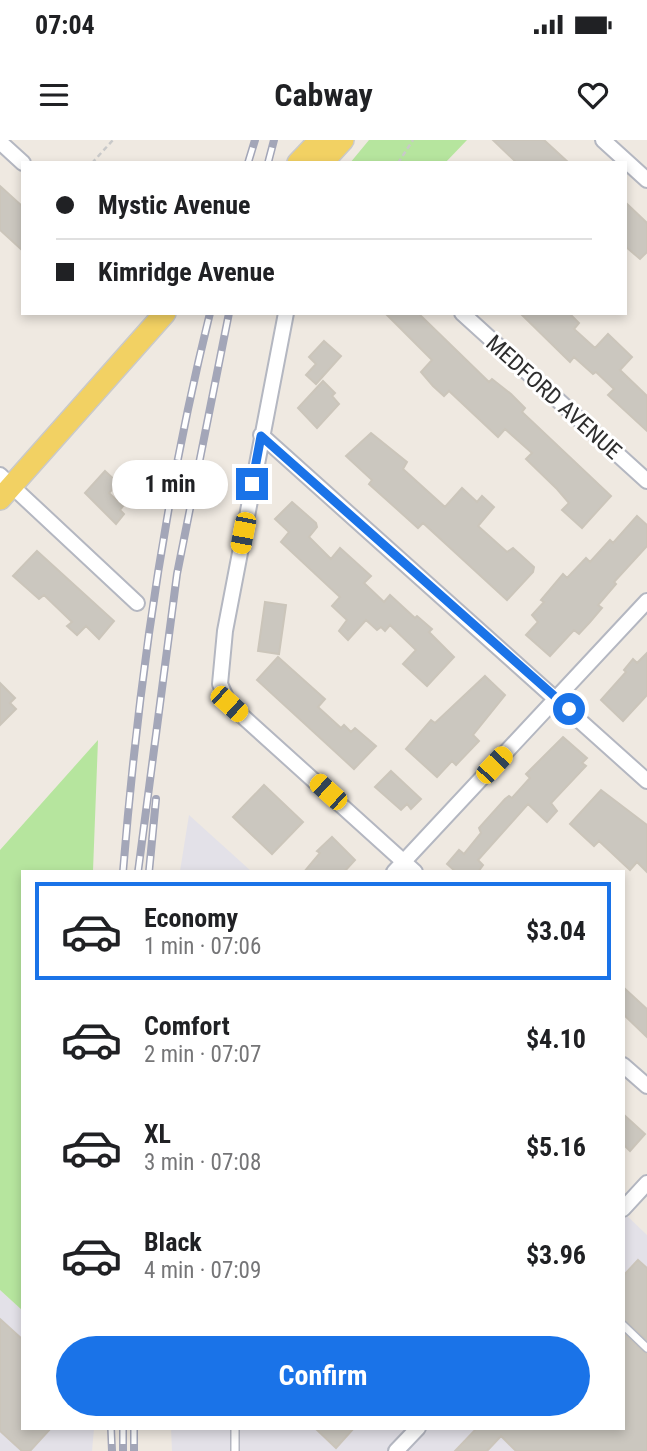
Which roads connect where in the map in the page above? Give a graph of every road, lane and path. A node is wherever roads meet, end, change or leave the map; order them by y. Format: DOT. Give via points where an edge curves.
graph roads {
  1 [pos="113,140"];
  2 [pos="320,140"];
  3 [pos="343,140"];
  4 [pos="413,140"];
  5 [pos="603,140"];
  6 [pos="0,142"];
  7 [pos="21,161"];
  8 [pos="94,161"];
  9 [pos="300,161"];
  10 [pos="324,161"];
  11 [pos="399,161"];
  12 [pos="626,161"];
  13 [pos="627,162"];
  14 [pos="647,180"];
  15 [pos="163,315"];
  16 [pos="286,315"];
  17 [pos="464,315"];
  18 [pos="261,436"];
  19 [pos="647,481"];
  20 [pos="3,488"];
  21 [pos="647,601"];
  22 [pos="137,603"];
  23 [pos="557,698"];
  24 [pos="647,781"];
  25 [pos="405,868"];
  26 [pos="625,1067"];
  27 [pos="647,1086"];
  28 [pos="647,1183"];
  29 [pos="625,1207"];
  30 [pos="625,1327"];
  31 [pos="647,1348"];
  32 [pos="235,1430"];
  33 [pos="416,1430"];
  34 [pos="235,1451"];
  35 [pos="396,1451"];
  1 -- 8 [label="path"];
  2 -- 9 [label="main road"];
  3 -- 10 [label="main road"];
  4 -- 11 [label="path"];
  5 -- 12 [label="street"];
  6 -- 7 [label="street"];
  13 -- 14 [label="street"];
  15 -- 20 [label="main road"];
  16 -- 18 [label="street"];
  17 -- 19 [label="street, MEDFORD AVENUE"];
  18 -- 23 [label="street"];
  18 -- 25 [label="street" via="225,631 220,684 229,704"];
  20 -- 22 [label="street"];
  21 -- 23 [label="street"];
  23 -- 24 [label="street"];
  23 -- 25 [label="street"];
  26 -- 27 [label="street"];
  28 -- 29 [label="street"];
  30 -- 31 [label="lane"];
  32 -- 34 [label="lane"];
  33 -- 35 [label="street"];
}
